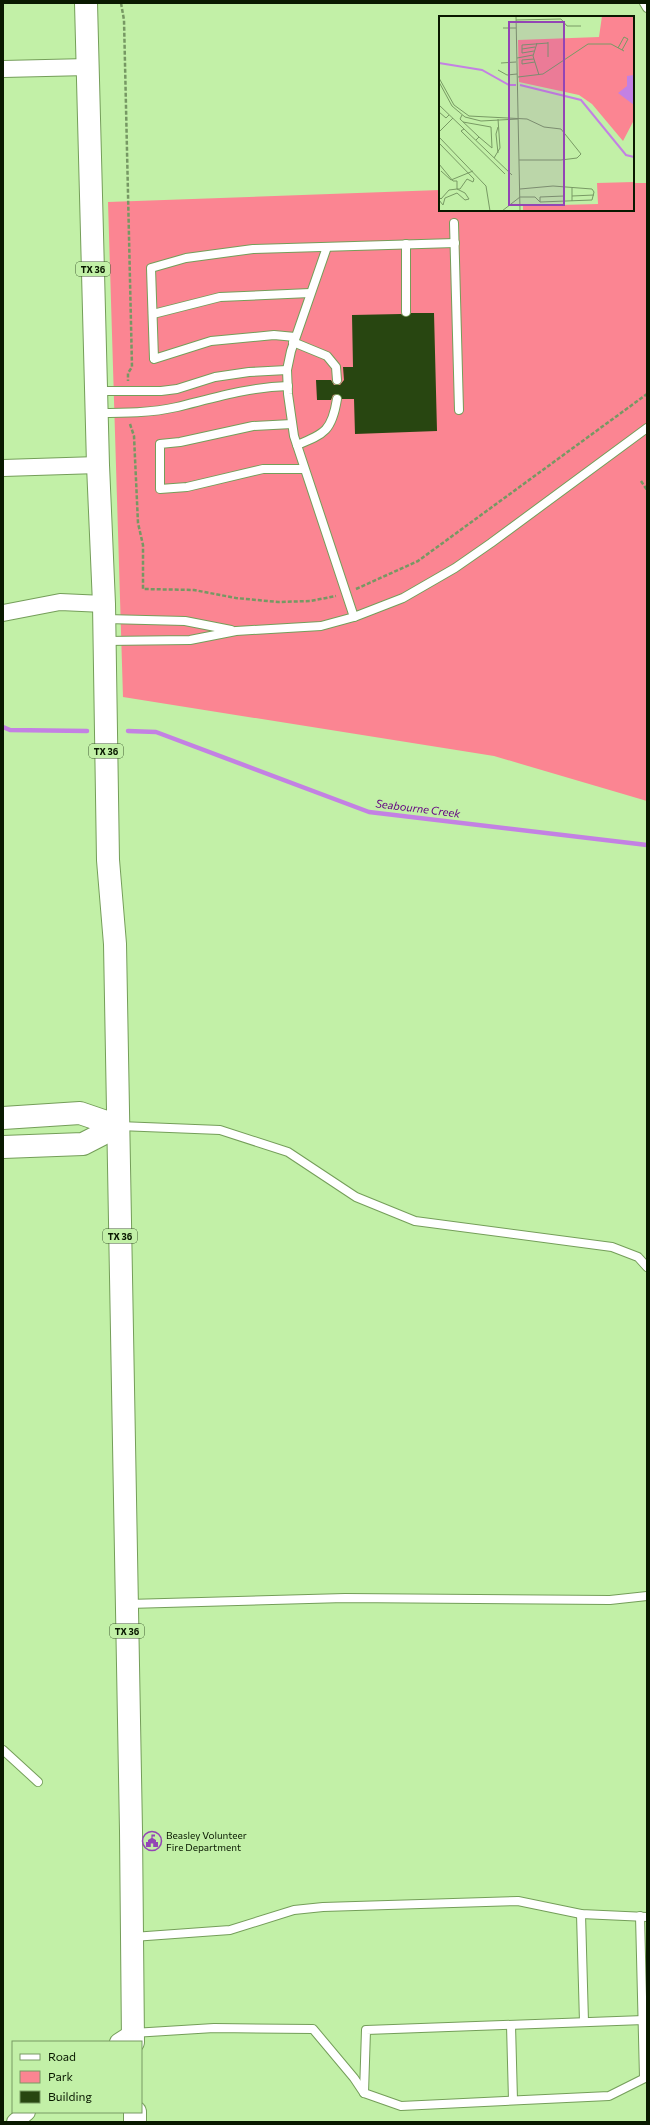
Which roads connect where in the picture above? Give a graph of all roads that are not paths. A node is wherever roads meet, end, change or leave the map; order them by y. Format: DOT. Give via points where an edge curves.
graph roads {
  1 [pos="86,3"];
  2 [pos="644,3"];
  3 [pos="647,8"];
  4 [pos="88,67"];
  5 [pos="3,69"];
  6 [pos="454,223"];
  7 [pos="455,243"];
  8 [pos="406,244"];
  9 [pos="327,247"];
  10 [pos="310,293"];
  11 [pos="406,312"];
  12 [pos="153,314"];
  13 [pos="294,339"];
  14 [pos="287,370"];
  15 [pos="337,380"];
  16 [pos="288,386"];
  17 [pos="96,391"];
  18 [pos="337,399"];
  19 [pos="459,410"];
  20 [pos="96,413"];
  21 [pos="292,424"];
  22 [pos="647,428"];
  23 [pos="297,445"];
  24 [pos="98,465"];
  25 [pos="3,468"];
  26 [pos="304,468"];
  27 [pos="104,611"];
  28 [pos="3,613"];
  29 [pos="354,617"];
  30 [pos="236,631"];
  31 [pos="104,641"];
  32 [pos="3,1118"];
  33 [pos="118,1126"];
  34 [pos="3,1147"];
  35 [pos="647,1267"];
  36 [pos="647,1596"];
  37 [pos="127,1604"];
  38 [pos="3,1750"];
  39 [pos="38,1782"];
  40 [pos="581,1914"];
  41 [pos="644,1916"];
  42 [pos="132,1937"];
  43 [pos="644,2020"];
  44 [pos="584,2022"];
  45 [pos="510,2025"];
  46 [pos="128,2039"];
  47 [pos="646,2077"];
  48 [pos="364,2093"];
  49 [pos="513,2100"];
  50 [pos="26,2113"];
  51 [pos="15,2122"];
  1 -- 4 [label="main road, TX 36"];
  2 -- 3 [label="lane"];
  4 -- 5 [label="street"];
  4 -- 17 [label="main road, TX 36"];
  6 -- 7 [label="lane"];
  7 -- 8 [label="lane"];
  7 -- 19 [label="lane"];
  8 -- 9 [label="lane"];
  8 -- 11 [label="lane"];
  9 -- 10 [label="lane"];
  9 -- 12 [label="lane" via="222,252 186,258 151,268"];
  10 -- 12 [label="lane" via="220,297"];
  10 -- 13 [label="lane"];
  12 -- 13 [label="lane" via="154,359 211,341 274,335"];
  13 -- 14 [label="lane"];
  13 -- 15 [label="lane" via="327,356 336,367"];
  14 -- 16 [label="lane"];
  14 -- 17 [label="lane" via="215,377 177,389 161,391"];
  16 -- 20 [label="lane" via="270,386 230,393 155,410"];
  16 -- 21 [label="lane"];
  17 -- 20 [label="main road, TX 36"];
  18 -- 23 [label="lane" via="330,426 319,437"];
  20 -- 24 [label="main road, TX 36"];
  21 -- 23 [label="lane"];
  21 -- 26 [label="lane" via="253,426 160,444 160,489 187,487 264,468"];
  22 -- 29 [label="lane" via="455,568 403,598"];
  23 -- 26 [label="lane"];
  24 -- 25 [label="street"];
  24 -- 27 [label="main road, TX 36"];
  26 -- 29 [label="lane"];
  27 -- 28 [label="street" via="60,602"];
  27 -- 30 [label="lane" via="185,621"];
  27 -- 31 [label="main road, TX 36"];
  29 -- 30 [label="lane" via="322,626"];
  30 -- 31 [label="lane" via="190,640"];
  31 -- 33 [label="main road, TX 36" via="108,860 115,944"];
  32 -- 33 [label="main road" via="80,1114"];
  33 -- 34 [label="main road" via="82,1144"];
  33 -- 35 [label="lane" via="220,1130 288,1152 356,1197 415,1220 612,1247 638,1257"];
  33 -- 37 [label="main road, TX 36"];
  36 -- 37 [label="lane" via="610,1600 345,1598"];
  37 -- 42 [label="main road, TX 36"];
  38 -- 39 [label="lane"];
  40 -- 41 [label="lane"];
  40 -- 42 [label="lane" via="518,1901 323,1907 294,1910 230,1930"];
  40 -- 44 [label="lane"];
  41 -- 43 [label="lane"];
  42 -- 46 [label="main road, TX 36"];
  43 -- 44 [label="lane"];
  43 -- 47 [label="lane"];
  44 -- 45 [label="lane"];
  45 -- 48 [label="lane" via="366,2030"];
  45 -- 49 [label="lane"];
  46 -- 48 [label="lane" via="214,2028 313,2029"];
  47 -- 49 [label="lane" via="609,2096"];
  48 -- 49 [label="lane" via="401,2106"];
  50 -- 51 [label="street"];
}
